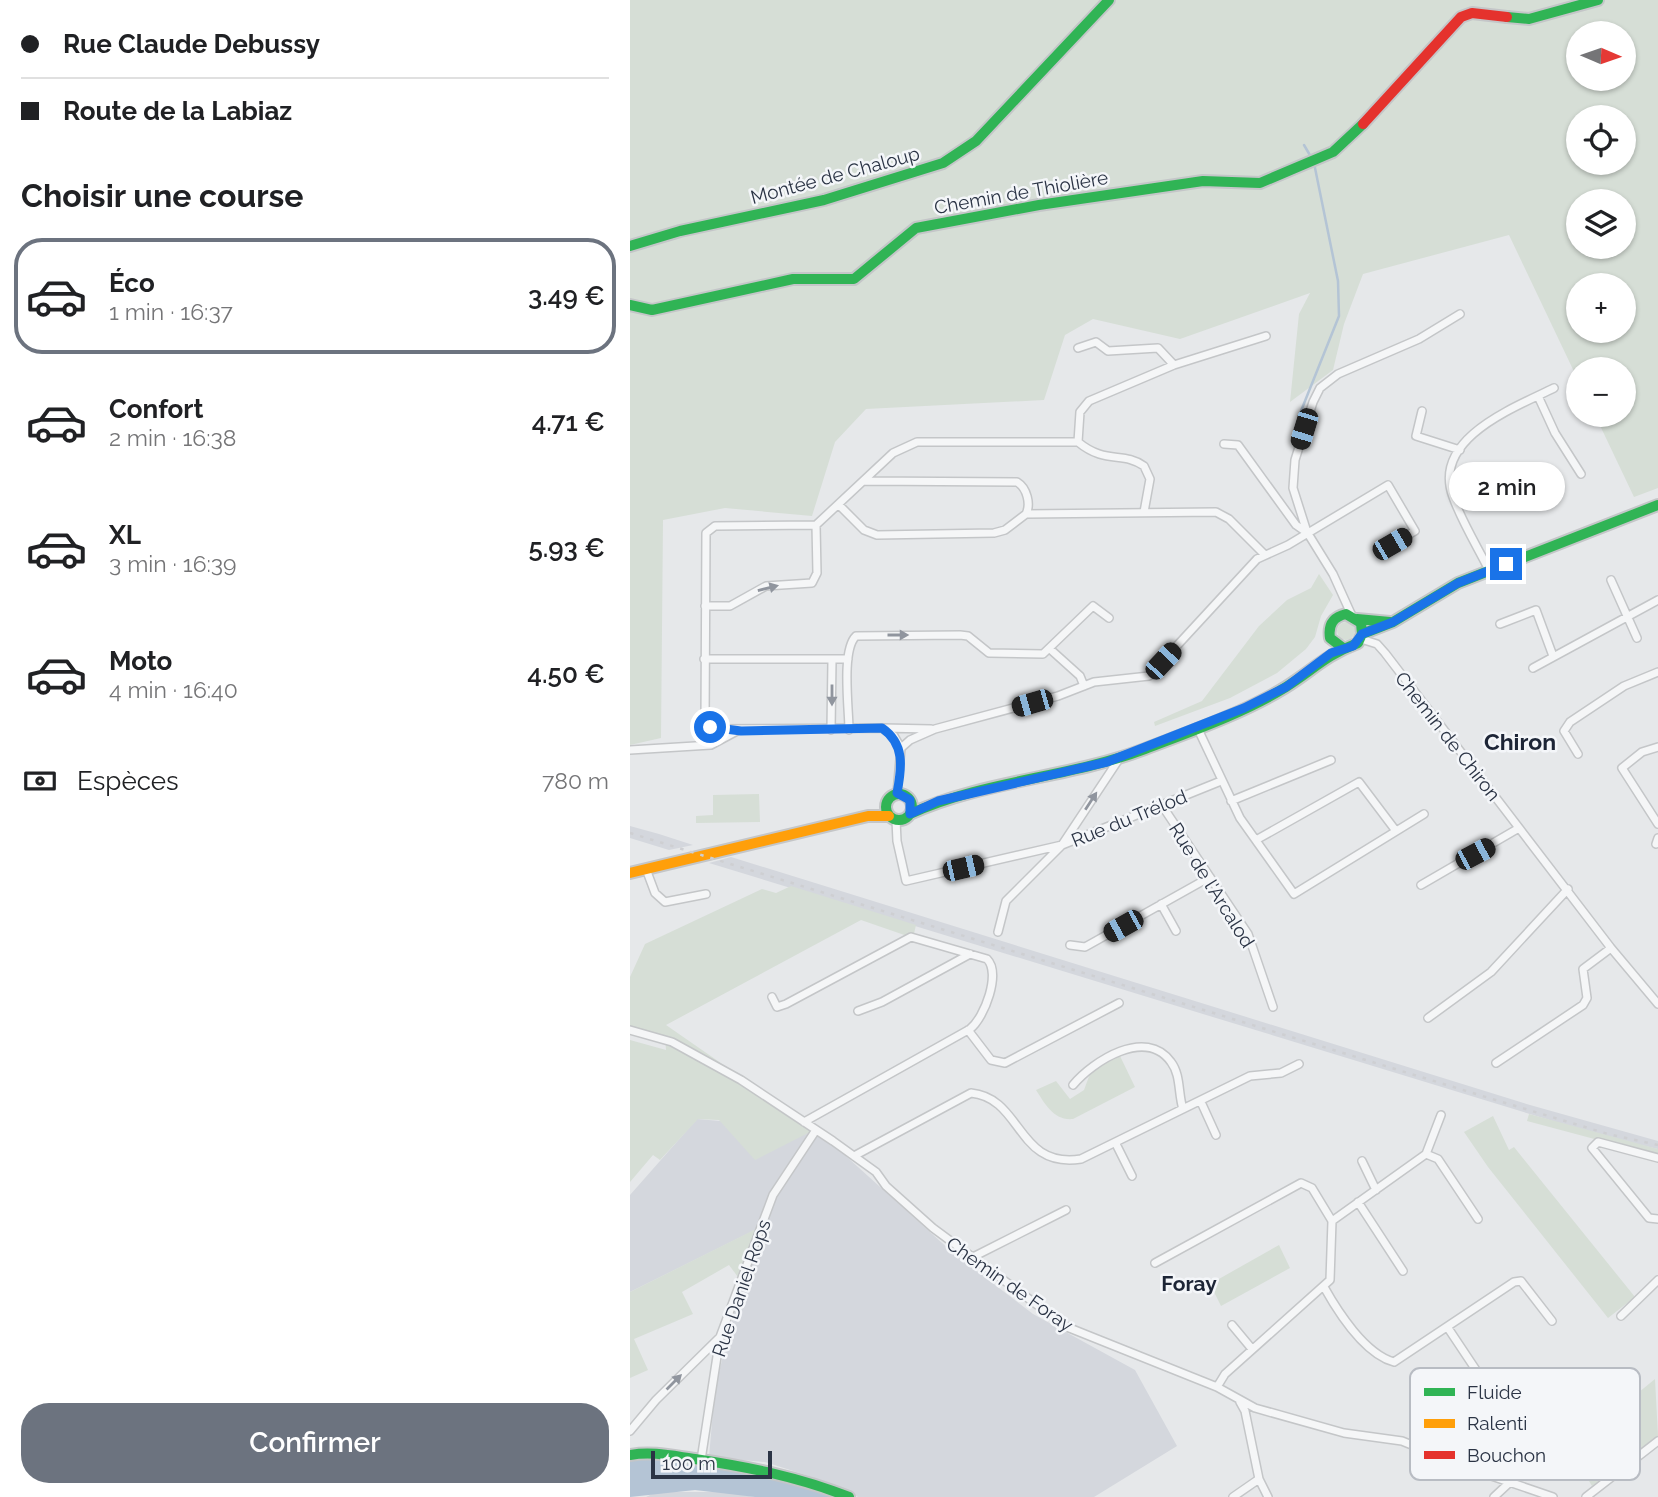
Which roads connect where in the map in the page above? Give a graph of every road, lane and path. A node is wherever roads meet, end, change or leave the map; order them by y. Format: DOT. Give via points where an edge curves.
graph roads {
  1 [pos="1109,0"];
  2 [pos="1598,0"];
  3 [pos="630,246"];
  4 [pos="630,304"];
  5 [pos="1460,314"];
  6 [pos="1266,336"];
  7 [pos="1078,348"];
  8 [pos="1174,365"];
  9 [pos="1554,388"];
  10 [pos="1538,396"];
  11 [pos="1422,411"];
  12 [pos="1079,442"];
  13 [pos="1224,444"];
  14 [pos="1460,450"];
  15 [pos="1581,474"];
  16 [pos="864,481"];
  17 [pos="839,505"];
  18 [pos="1658,505"];
  19 [pos="1144,512"];
  20 [pos="1026,513"];
  21 [pos="816,525"];
  22 [pos="1307,532"];
  23 [pos="1392,544"];
  24 [pos="1264,554"];
  25 [pos="1489,570"];
  26 [pos="1611,580"];
  27 [pos="1341,595"];
  28 [pos="1658,600"];
  29 [pos="705,607"];
  30 [pos="1628,615"];
  31 [pos="1338,617"];
  32 [pos="1354,617"];
  33 [pos="1110,618"];
  34 [pos="1393,622"];
  35 [pos="1500,624"];
  36 [pos="1380,628"];
  37 [pos="1362,636"];
  38 [pos="1331,638"];
  39 [pos="1637,638"];
  40 [pos="1377,644"];
  41 [pos="1343,648"];
  42 [pos="1050,649"];
  43 [pos="1553,656"];
  44 [pos="704,659"];
  45 [pos="848,659"];
  46 [pos="832,660"];
  47 [pos="1315,663"];
  48 [pos="1532,668"];
  49 [pos="1658,672"];
  50 [pos="1084,685"];
  51 [pos="1197,726"];
  52 [pos="882,728"];
  53 [pos="935,729"];
  54 [pos="738,730"];
  55 [pos="831,730"];
  56 [pos="849,730"];
  57 [pos="1658,747"];
  58 [pos="901,748"];
  59 [pos="630,750"];
  60 [pos="1625,750"];
  61 [pos="1578,754"];
  62 [pos="1119,757"];
  63 [pos="1631,758"];
  64 [pos="1331,760"];
  65 [pos="1221,781"];
  66 [pos="897,793"];
  67 [pos="910,800"];
  68 [pos="938,801"];
  69 [pos="1231,801"];
  70 [pos="1161,804"];
  71 [pos="890,814"];
  72 [pos="910,814"];
  73 [pos="1424,814"];
  74 [pos="1658,824"];
  75 [pos="1519,828"];
  76 [pos="1396,831"];
  77 [pos="1256,840"];
  78 [pos="1062,845"];
  79 [pos="646,869"];
  80 [pos="630,873"];
  81 [pos="1210,877"];
  82 [pos="1421,885"];
  83 [pos="1568,889"];
  84 [pos="706,894"];
  85 [pos="1161,904"];
  86 [pos="1175,931"];
  87 [pos="998,932"];
  88 [pos="1070,945"];
  89 [pos="1611,948"];
  90 [pos="970,954"];
  91 [pos="772,997"];
  92 [pos="1119,1003"];
  93 [pos="1658,1004"];
  94 [pos="1273,1007"];
  95 [pos="858,1011"];
  96 [pos="1428,1018"];
  97 [pos="630,1030"];
  98 [pos="968,1030"];
  99 [pos="1496,1063"];
  100 [pos="1299,1064"];
  101 [pos="1073,1085"];
  102 [pos="1201,1102"];
  103 [pos="1183,1109"];
  104 [pos="1441,1115"];
  105 [pos="804,1122"];
  106 [pos="816,1130"];
  107 [pos="1216,1135"];
  108 [pos="1116,1144"];
  109 [pos="1426,1154"];
  110 [pos="853,1156"];
  111 [pos="1658,1158"];
  112 [pos="1362,1161"];
  113 [pos="1132,1176"];
  114 [pos="1376,1189"];
  115 [pos="1358,1202"];
  116 [pos="1066,1210"];
  117 [pos="1478,1219"];
  118 [pos="1658,1219"];
  119 [pos="1332,1221"];
  120 [pos="972,1257"];
  121 [pos="1155,1262"];
  122 [pos="1403,1271"];
  123 [pos="1658,1280"];
  124 [pos="1324,1287"];
  125 [pos="1621,1316"];
  126 [pos="1552,1321"];
  127 [pos="1232,1325"];
  128 [pos="1448,1328"];
  129 [pos="720,1337"];
  130 [pos="1252,1349"];
  131 [pos="1475,1368"];
  132 [pos="1217,1387"];
  133 [pos="1240,1402"];
  134 [pos="630,1430"];
  135 [pos="1658,1441"];
  136 [pos="1410,1444"];
  137 [pos="630,1455"];
  138 [pos="1640,1455"];
  139 [pos="701,1460"];
  140 [pos="1259,1479"];
  141 [pos="1502,1480"];
  142 [pos="1608,1480"];
  143 [pos="1509,1483"];
  144 [pos="849,1497"];
  145 [pos="1233,1497"];
  146 [pos="1268,1497"];
  147 [pos="1494,1497"];
  148 [pos="1553,1497"];
  149 [pos="1586,1497"];
  1 -- 3 [label="main road, Montée de Chaloup" via="976,141 943,163 824,201"];
  2 -- 4 [label="main road, Chemin de Thiolière" via="1529,19 1472,13 1461,17 1333,152 1260,183 1203,181 916,228 854,279 793,279 652,310"];
  5 -- 22 [label="street" via="1419,339 1338,374 1320,388 1292,471 1295,502"];
  6 -- 8 [label="street"];
  7 -- 8 [label="street" via="1096,342 1108,351 1158,348"];
  8 -- 12 [label="street" via="1083,406 1078,419"];
  9 -- 10 [label="street"];
  10 -- 14 [label="street" via="1474,429"];
  10 -- 15 [label="street"];
  11 -- 14 [label="street" via="1416,436"];
  12 -- 16 [label="street" via="917,442 893,453"];
  12 -- 19 [label="street" via="1100,456 1144,466 1150,479"];
  13 -- 22 [label="street" via="1238,445 1296,525"];
  14 -- 25 [label="street" via="1450,478 1452,495"];
  16 -- 17 [label="street"];
  16 -- 20 [label="street" via="1017,482 1027,499"];
  17 -- 20 [label="street" via="864,530 877,535 994,533"];
  17 -- 21 [label="street"];
  18 -- 25 [label="main road"];
  19 -- 20 [label="street"];
  19 -- 24 [label="street" via="1223,514"];
  29 -- 21 [label="street, one-way" via="734,604 766,586 813,583"];
  21 -- 29 [label="street" via="709,528"];
  22 -- 23 [label="street" via="1388,485 1415,531"];
  22 -- 24 [label="street"];
  22 -- 27 [label="street"];
  24 -- 50 [label="street" via="1149,676"];
  25 -- 34 [label="main road"];
  26 -- 30 [label="street"];
  27 -- 31 [label="street"];
  27 -- 32 [label="street"];
  28 -- 30 [label="street"];
  29 -- 44 [label="street"];
  30 -- 39 [label="street"];
  30 -- 43 [label="street"];
  31 -- 32 [label="main road"];
  31 -- 38 [label="main road" via="1329,627"];
  32 -- 34 [label="main road"];
  32 -- 37 [label="main road"];
  33 -- 42 [label="street" via="1093,606"];
  34 -- 36 [label="main road"];
  35 -- 43 [label="street" via="1536,610"];
  36 -- 37 [label="main road"];
  36 -- 40 [label="street"];
  37 -- 40 [label="street"];
  37 -- 41 [label="main road" via="1353,646"];
  38 -- 41 [label="main road"];
  38 -- 47 [label="main road"];
  40 -- 75 [label="street, Chemin de Chiron"];
  41 -- 47 [label="main road"];
  45 -- 42 [label="street, one-way" via="850,643 862,635 960,635 996,655 1043,654"];
  42 -- 50 [label="street"];
  43 -- 48 [label="street"];
  44 -- 46 [label="street"];
  44 -- 54 [label="street" via="705,722 712,729"];
  45 -- 46 [label="street"];
  45 -- 56 [label="street"];
  46 -- 55 [label="street, one-way"];
  47 -- 51 [label="main road" via="1286,687"];
  49 -- 61 [label="street" via="1624,686 1570,722 1564,731"];
  50 -- 53 [label="street"];
  51 -- 62 [label="main road"];
  51 -- 65 [label="street"];
  52 -- 53 [label="street"];
  52 -- 56 [label="street"];
  52 -- 58 [label="street"];
  53 -- 58 [label="street"];
  54 -- 55 [label="street"];
  54 -- 59 [label="street" via="711,744"];
  55 -- 56 [label="street"];
  57 -- 63 [label="street"];
  58 -- 66 [label="street"];
  60 -- 63 [label="street"];
  62 -- 68 [label="main road"];
  78 -- 62 [label="street, one-way"];
  63 -- 74 [label="street" via="1622,772"];
  64 -- 69 [label="street"];
  65 -- 69 [label="street"];
  65 -- 70 [label="street, Rue du Trélod"];
  66 -- 67 [label="main road"];
  66 -- 71 [label="main road" via="889,798"];
  67 -- 68 [label="main road"];
  67 -- 72 [label="main road"];
  68 -- 72 [label="main road"];
  69 -- 77 [label="street"];
  70 -- 78 [label="street, Rue du Trélod"];
  70 -- 81 [label="street, Rue de l'Arcalod"];
  71 -- 72 [label="main road" via="903,820"];
  71 -- 78 [label="street" via="906,881"];
  71 -- 79 [label="main road"];
  73 -- 76 [label="street"];
  75 -- 82 [label="street"];
  75 -- 83 [label="street, Chemin de Chiron"];
  76 -- 77 [label="street" via="1359,782"];
  76 -- 77 [label="street" via="1294,894"];
  78 -- 87 [label="street, Rue du Trélod" via="1006,901"];
  79 -- 80 [label="main road"];
  79 -- 84 [label="street" via="655,893 665,902"];
  81 -- 85 [label="street"];
  81 -- 94 [label="street, Rue de l'Arcalod" via="1248,934"];
  83 -- 89 [label="street, Chemin de Chiron"];
  83 -- 96 [label="street" via="1491,972"];
  85 -- 86 [label="street"];
  85 -- 88 [label="street" via="1085,947"];
  89 -- 93 [label="street, Chemin de Chiron"];
  89 -- 99 [label="street" via="1583,969 1587,998 1583,1005"];
  90 -- 91 [label="street" via="911,937 786,1004 777,1007"];
  90 -- 95 [label="street"];
  90 -- 98 [label="street" via="987,959 996,977 976,1024"];
  92 -- 98 [label="street" via="1004,1063 991,1060"];
  97 -- 105 [label="street, Chemin de Foray" via="672,1042"];
  98 -- 105 [label="street"];
  100 -- 102 [label="street" via="1281,1073 1250,1076"];
  101 -- 103 [label="street" via="1110,1056 1144,1046 1171,1061"];
  102 -- 103 [label="street"];
  102 -- 107 [label="street"];
  103 -- 108 [label="street"];
  104 -- 109 [label="street"];
  105 -- 106 [label="street, Chemin de Foray"];
  106 -- 110 [label="street, Chemin de Foray"];
  106 -- 129 [label="street, Rue Daniel Rops" via="773,1195"];
  108 -- 110 [label="street" via="1081,1158 1049,1157 1032,1146 999,1104 971,1093"];
  108 -- 113 [label="street"];
  109 -- 114 [label="street"];
  109 -- 117 [label="street" via="1438,1159"];
  110 -- 120 [label="street, Chemin de Foray"];
  111 -- 118 [label="street" via="1598,1142 1592,1148 1649,1218"];
  112 -- 114 [label="street"];
  114 -- 115 [label="street"];
  115 -- 119 [label="street"];
  115 -- 122 [label="street"];
  116 -- 120 [label="street"];
  119 -- 121 [label="street" via="1312,1188 1301,1183"];
  119 -- 124 [label="street" via="1331,1275"];
  120 -- 132 [label="street, Chemin de Foray" via="1067,1327"];
  123 -- 125 [label="street"];
  124 -- 128 [label="street" via="1356,1334 1390,1361 1400,1360"];
  124 -- 130 [label="street"];
  126 -- 128 [label="street" via="1521,1281"];
  127 -- 130 [label="street"];
  128 -- 131 [label="street"];
  134 -- 129 [label="street, one-way"];
  129 -- 139 [label="street, Rue Daniel Rops"];
  130 -- 132 [label="street"];
  132 -- 133 [label="street, Chemin de Foray"];
  133 -- 136 [label="street, Chemin de Foray" via="1344,1433"];
  133 -- 140 [label="street"];
  135 -- 138 [label="street"];
  137 -- 139 [label="main road" via="651,1452"];
  139 -- 144 [label="main road" via="772,1470"];
  140 -- 145 [label="street"];
  140 -- 146 [label="street"];
  141 -- 143 [label="street, Chemin de Foray"];
  142 -- 149 [label="street"];
  143 -- 147 [label="street"];
  143 -- 148 [label="street, Chemin de Foray"];
}
